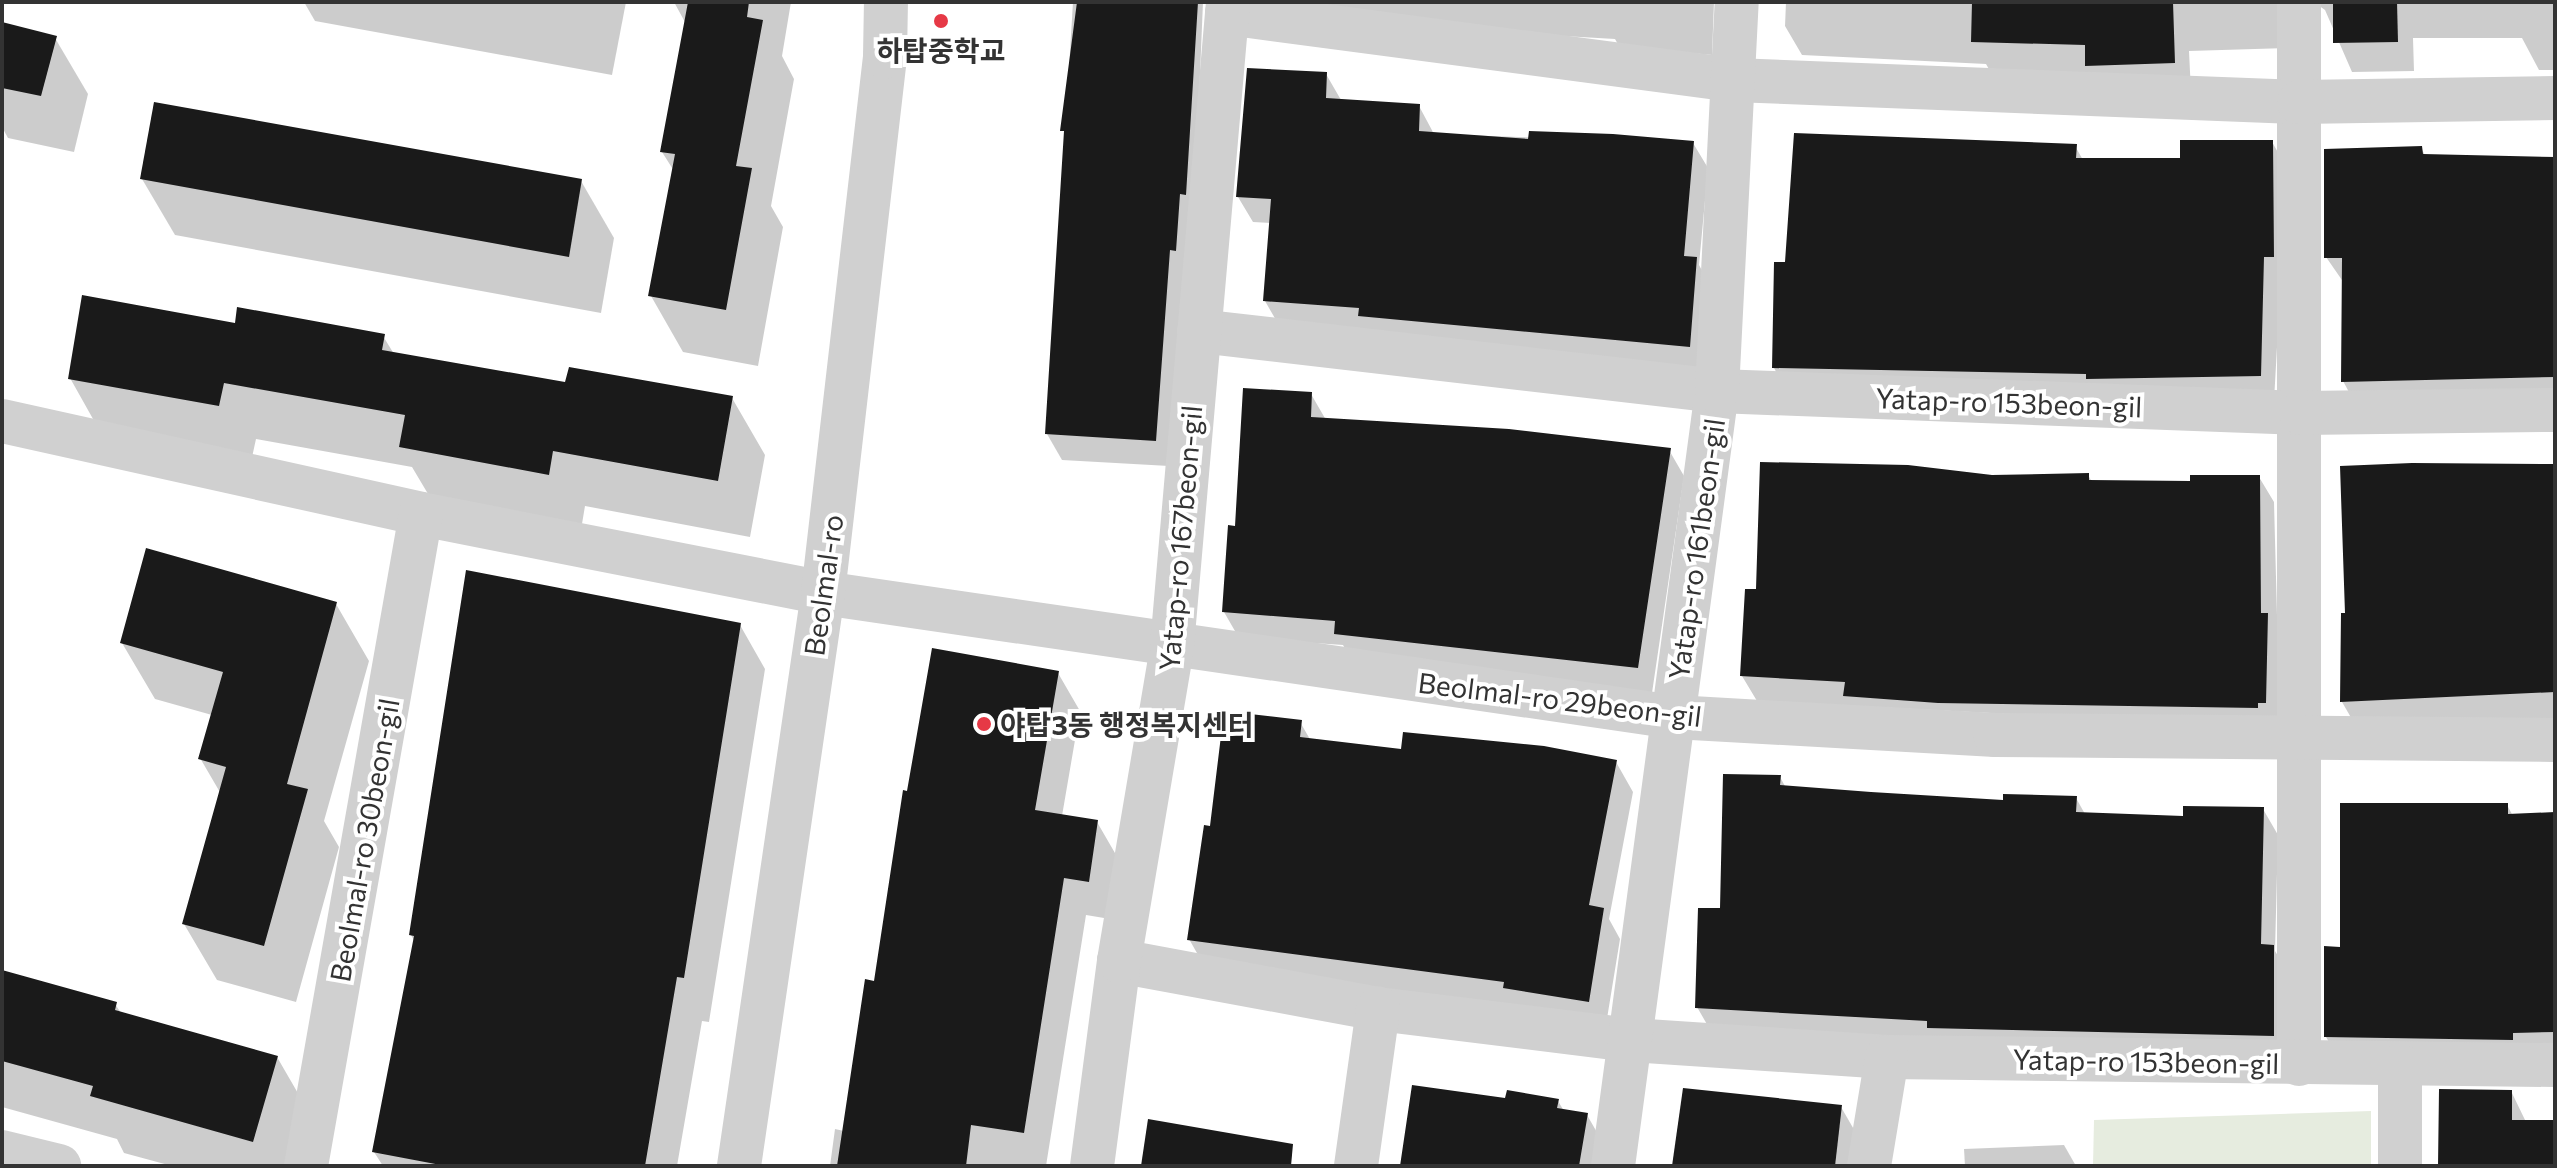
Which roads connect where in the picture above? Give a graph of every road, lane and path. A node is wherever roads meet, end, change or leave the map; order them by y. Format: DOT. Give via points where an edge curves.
graph roads {
  1 [pos="886,2"];
  2 [pos="1737,2"];
  3 [pos="2299,2"];
  4 [pos="1228,8"];
  5 [pos="1733,80"];
  6 [pos="2555,98"];
  7 [pos="2299,102"];
  8 [pos="1199,331"];
  9 [pos="1717,391"];
  10 [pos="2555,410"];
  11 [pos="2301,413"];
  12 [pos="2,421"];
  13 [pos="421,514"];
  14 [pos="823,593"];
  15 [pos="1172,646"];
  16 [pos="1674,717"];
  17 [pos="2555,740"];
  18 [pos="2302,741"];
  19 [pos="1119,961"];
  20 [pos="1378,1009"];
  21 [pos="1631,1040"];
  22 [pos="1887,1057"];
  23 [pos="2299,1064"];
  24 [pos="2555,1065"];
  25 [pos="2400,1066"];
  26 [pos="2,1152"];
  27 [pos="59,1166"];
  28 [pos="306,1166"];
  29 [pos="739,1166"];
  30 [pos="1092,1166"];
  31 [pos="1356,1166"];
  32 [pos="1613,1166"];
  33 [pos="1869,1166"];
  34 [pos="2400,1166"];
  1 -- 14 [label="street, Beolmal-ro" via="885,57"];
  2 -- 5 [label="street, Yatap-ro 161beon-gil"];
  3 -- 7 [label="street, Yatap-ro 153beon-gil"];
  4 -- 5 [label="street"];
  4 -- 8 [label="street, Yatap-ro 167beon-gil"];
  5 -- 7 [label="street"];
  5 -- 9 [label="street, Yatap-ro 161beon-gil"];
  6 -- 7 [label="street"];
  7 -- 11 [label="street, Yatap-ro 153beon-gil"];
  8 -- 9 [label="street, Yatap-ro 161beon-gil"];
  8 -- 15 [label="street, Yatap-ro 167beon-gil"];
  9 -- 11 [label="street, Yatap-ro 153beon-gil"];
  9 -- 16 [label="street, Yatap-ro 161beon-gil"];
  10 -- 11 [label="street"];
  11 -- 18 [label="street, Yatap-ro 153beon-gil"];
  12 -- 13 [label="street"];
  13 -- 14 [label="street"];
  13 -- 28 [label="street, Beolmal-ro 30beon-gil"];
  14 -- 15 [label="street, Beolmal-ro 29beon-gil"];
  14 -- 29 [label="street, Beolmal-ro"];
  15 -- 16 [label="street, Beolmal-ro 29beon-gil"];
  15 -- 19 [label="street, Yatap-ro 167beon-gil"];
  16 -- 18 [label="street, Beolmal-ro 29beon-gil" via="1995,735"];
  16 -- 21 [label="street, Yatap-ro 161beon-gil"];
  17 -- 18 [label="street, Beolmal-ro 29beon-gil"];
  18 -- 23 [label="street, Yatap-ro 153beon-gil"];
  19 -- 20 [label="street"];
  19 -- 30 [label="street, Yatap-ro 167beon-gil"];
  20 -- 21 [label="street"];
  20 -- 31 [label="street"];
  21 -- 22 [label="street, Yatap-ro 153beon-gil"];
  21 -- 32 [label="street, Yatap-ro 161beon-gil"];
  22 -- 23 [label="street, Yatap-ro 153beon-gil"];
  22 -- 33 [label="street"];
  23 -- 25 [label="street"];
  24 -- 25 [label="street"];
  25 -- 34 [label="street"];
  26 -- 27 [label="street"];
}
